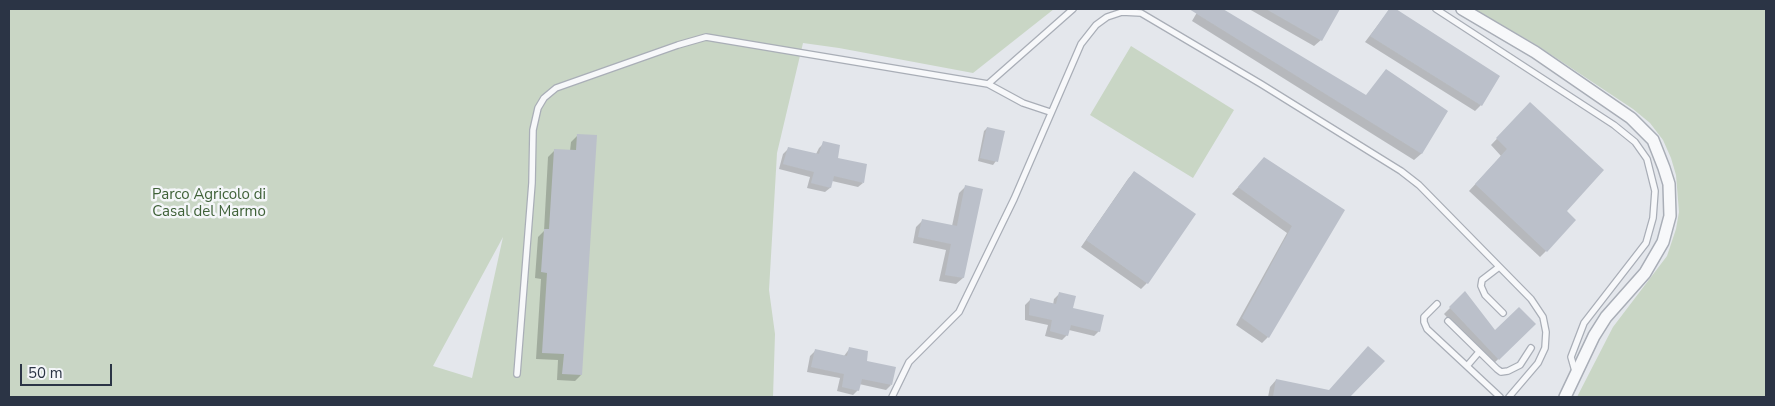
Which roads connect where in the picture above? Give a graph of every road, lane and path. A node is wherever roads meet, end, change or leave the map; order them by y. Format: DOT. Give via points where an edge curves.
graph roads {
  1 [pos="1073,9"];
  2 [pos="1436,9"];
  3 [pos="1462,9"];
  4 [pos="988,84"];
  5 [pos="1050,112"];
  6 [pos="1499,267"];
  7 [pos="1437,304"];
  8 [pos="1503,313"];
  9 [pos="1448,321"];
  10 [pos="1531,348"];
  11 [pos="1479,352"];
  12 [pos="1467,366"];
  13 [pos="1576,373"];
  14 [pos="517,374"];
  15 [pos="892,397"];
  16 [pos="1500,397"];
  17 [pos="1510,397"];
  18 [pos="1565,397"];
  1 -- 4 [label="lane"];
  2 -- 13 [label="lane" via="1614,125 1634,142 1647,159 1655,190 1653,218 1646,243 1584,323 1571,357"];
  3 -- 13 [label="street" via="1535,52 1631,118 1653,140 1664,168 1669,184 1670,216 1663,242 1644,273 1594,336"];
  4 -- 5 [label="lane" via="1023,103"];
  4 -- 14 [label="lane" via="706,37 556,88 538,108 533,130"];
  5 -- 6 [label="lane" via="1081,44 1096,25 1122,12 1141,13 1401,171 1419,185"];
  5 -- 15 [label="lane" via="1014,199 959,312 909,362"];
  6 -- 8 [label="lane" via="1482,280 1481,286 1485,295"];
  6 -- 17 [label="lane" via="1530,299 1543,317 1546,332 1545,348 1538,363"];
  7 -- 12 [label="lane" via="1424,317 1427,329"];
  9 -- 11 [label="lane"];
  10 -- 11 [label="lane" via="1520,365 1502,372"];
  11 -- 12 [label="lane"];
  12 -- 16 [label="lane"];
  13 -- 18 [label="street"];
}
